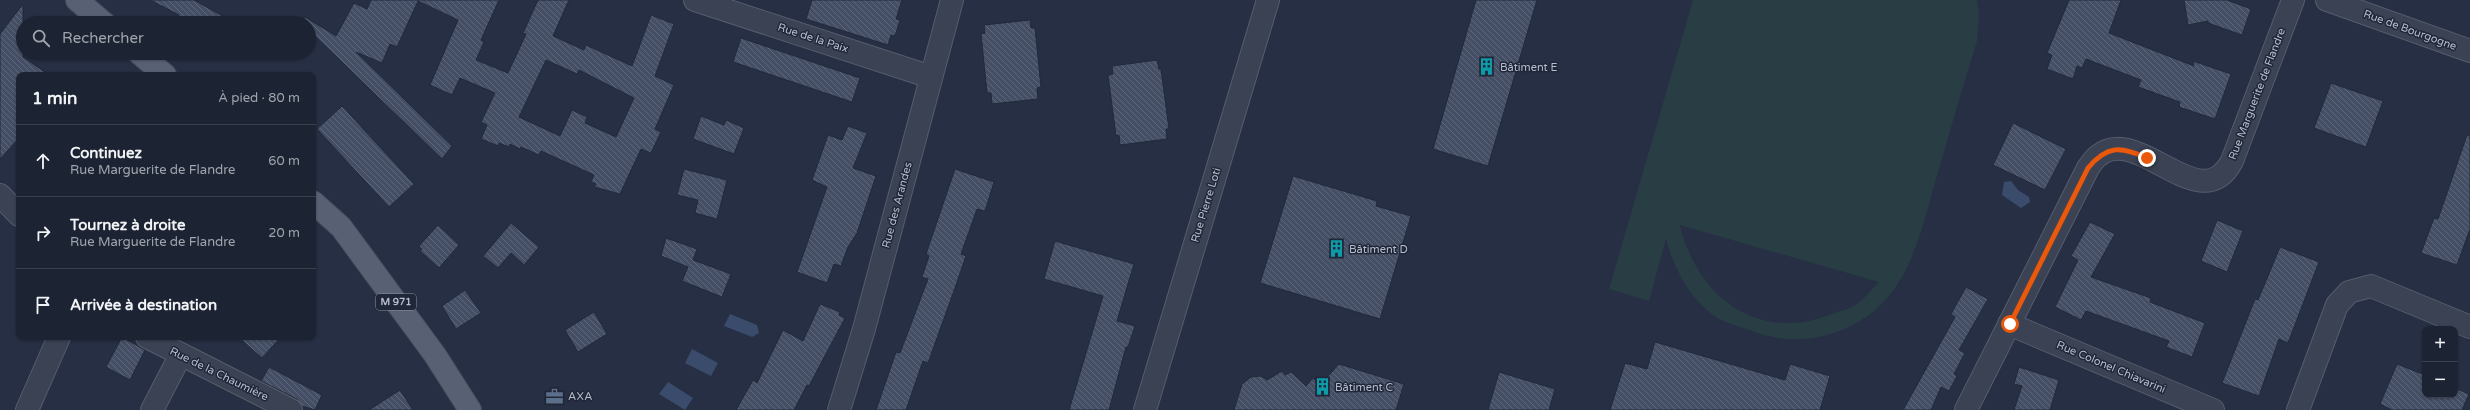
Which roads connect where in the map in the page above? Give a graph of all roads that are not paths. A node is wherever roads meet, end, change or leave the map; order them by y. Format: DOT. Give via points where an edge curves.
graph roads {
  1 [pos="77,0"];
  2 [pos="695,0"];
  3 [pos="952,0"];
  4 [pos="1268,0"];
  5 [pos="2293,0"];
  6 [pos="2327,0"];
  7 [pos="96,16"];
  8 [pos="2470,51"];
  9 [pos="147,60"];
  10 [pos="161,72"];
  11 [pos="931,77"];
  12 [pos="0,195"];
  13 [pos="316,205"];
  14 [pos="16,212"];
  15 [pos="2010,324"];
  16 [pos="2470,326"];
  17 [pos="57,340"];
  18 [pos="152,340"];
  19 [pos="180,356"];
  20 [pos="28,410"];
  21 [pos="152,410"];
  22 [pos="291,410"];
  23 [pos="470,410"];
  24 [pos="839,410"];
  25 [pos="1145,410"];
  26 [pos="1966,410"];
  27 [pos="2213,410"];
  28 [pos="2298,410"];
  1 -- 7 [label="main road"];
  2 -- 11 [label="street, Rue de la Paix"];
  3 -- 11 [label="street, Rue des Arandes"];
  4 -- 25 [label="street, Rue Pierre Loti"];
  5 -- 15 [label="street, Rue Marguerite de Flandre" via="2228,169 2210,180 2195,181 2130,150 2110,150 2098,156 2088,168"];
  6 -- 8 [label="street, Rue de Bourgogne"];
  9 -- 10 [label="main road"];
  11 -- 24 [label="street, Rue des Arandes" via="864,328"];
  12 -- 14 [label="street"];
  13 -- 23 [label="main road, M 971" via="345,233 435,355"];
  15 -- 26 [label="street, Rue Marguerite de Flandre"];
  15 -- 27 [label="street, Rue Colonel Chiavarini"];
  16 -- 28 [label="street" via="2371,286 2349,292 2337,305"];
  17 -- 20 [label="street"];
  18 -- 19 [label="street, Rue de la Chaumière"];
  19 -- 21 [label="street"];
  19 -- 22 [label="street, Rue de la Chaumière"];
}
